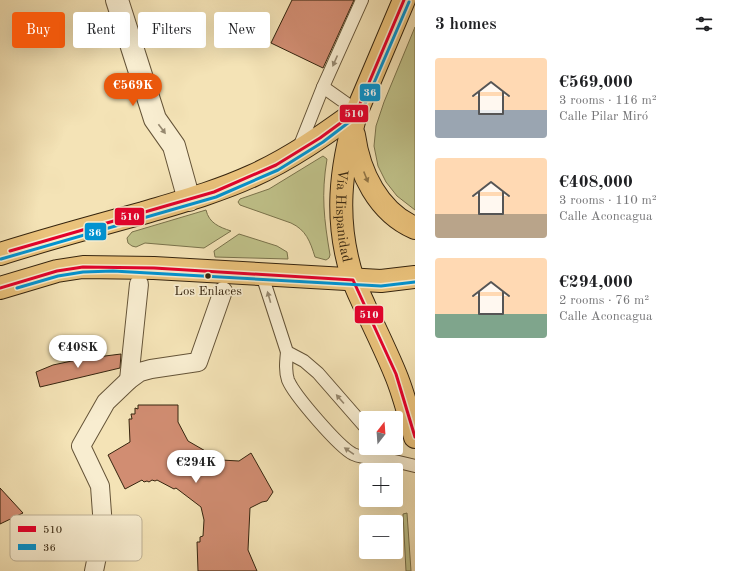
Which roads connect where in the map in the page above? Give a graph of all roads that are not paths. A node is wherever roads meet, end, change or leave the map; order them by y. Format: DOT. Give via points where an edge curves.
graph roads {
  1 [pos="117,0"];
  2 [pos="362,0"];
  3 [pos="404,0"];
  4 [pos="323,87"];
  5 [pos="355,118"];
  6 [pos="297,153"];
  7 [pos="189,200"];
  8 [pos="415,228"];
  9 [pos="0,254"];
  10 [pos="262,275"];
  11 [pos="415,277"];
  12 [pos="353,280"];
  13 [pos="139,284"];
  14 [pos="0,288"];
  15 [pos="223,292"];
  16 [pos="287,352"];
  17 [pos="129,380"];
  18 [pos="359,420"];
  19 [pos="415,437"];
  20 [pos="384,455"];
  21 [pos="386,458"];
  22 [pos="415,466"];
  23 [pos="102,515"];
  24 [pos="96,561"];
  25 [pos="94,571"];
  1 -- 7 [label="street, one-way" via="155,119 174,146"];
  2 -- 4 [label="lane, one-way"];
  3 -- 5 [label="highway, Vía Hispanidad"];
  4 -- 5 [label="lane"];
  4 -- 6 [label="lane"];
  5 -- 6 [label="highway"];
  5 -- 8 [label="highway, Vía Hispanidad, one-way" via="355,144 367,181 382,203"];
  5 -- 12 [label="highway, Vía Hispanidad" via="342,178 340,201 346,254"];
  6 -- 7 [label="highway" via="252,176"];
  7 -- 9 [label="highway"];
  10 -- 12 [label="highway"];
  10 -- 14 [label="highway" via="154,268 83,267 57,271"];
  16 -- 10 [label="lane, one-way"];
  11 -- 12 [label="highway" via="381,281"];
  12 -- 19 [label="highway, Vía Hispanidad" via="396,374"];
  13 -- 17 [label="street"];
  15 -- 17 [label="street" via="198,362 151,369 140,372"];
  18 -- 16 [label="lane, one-way" via="318,373 304,361"];
  21 -- 16 [label="lane, one-way" via="362,458 351,454 312,414 295,394 288,380"];
  17 -- 23 [label="street" via="106,402 81,446 100,486"];
  20 -- 21 [label="lane"];
  21 -- 22 [label="lane"];
  24 -- 25 [label="street"];
}
